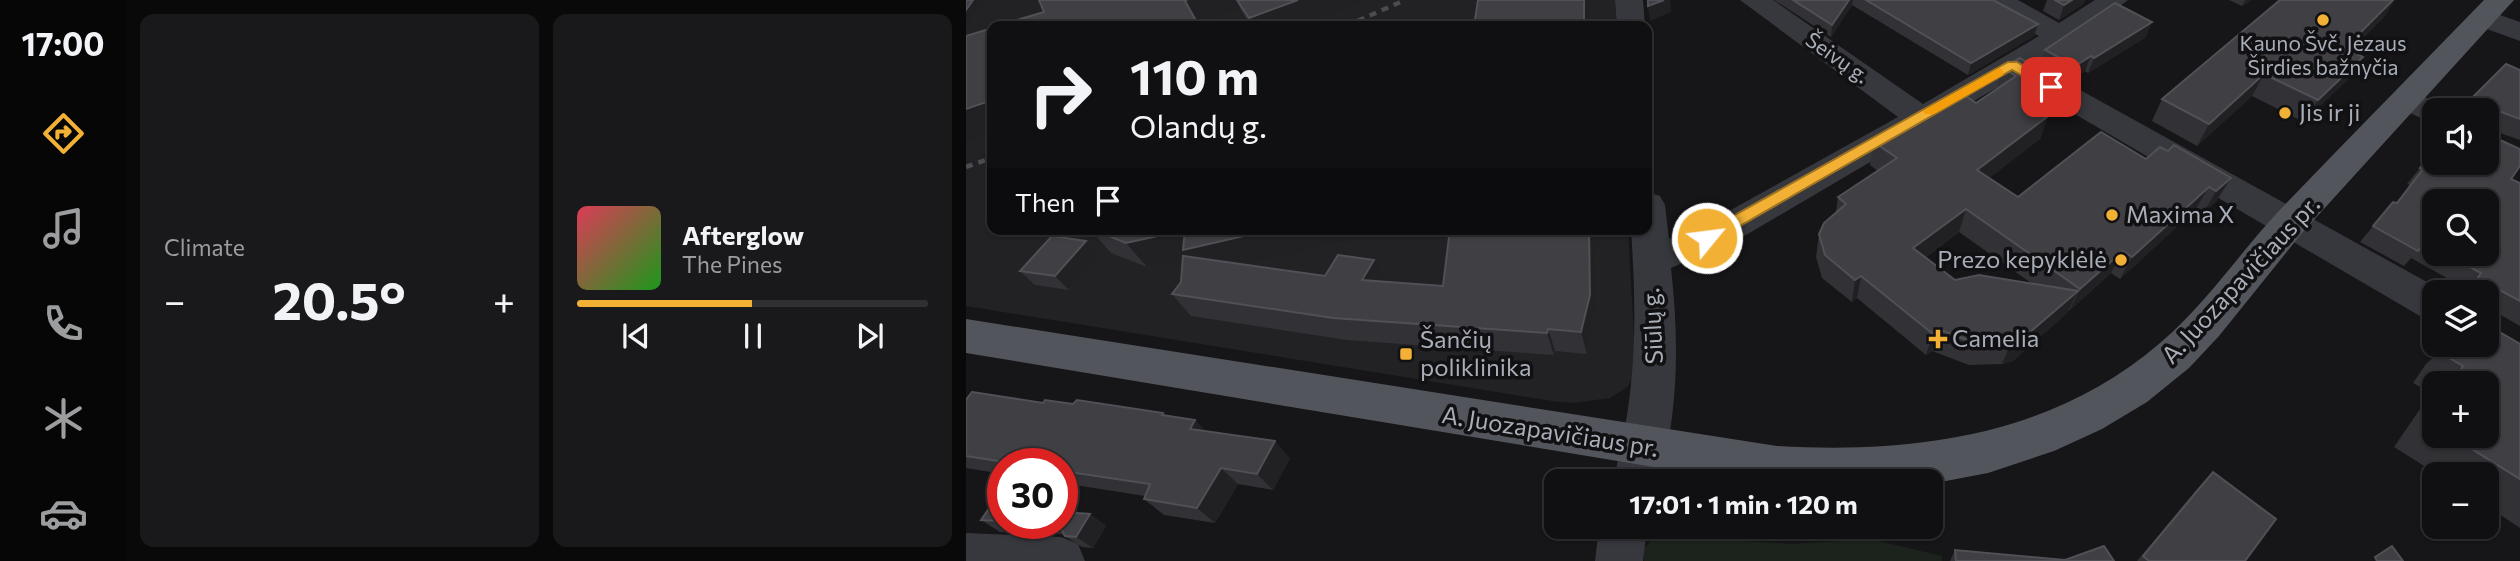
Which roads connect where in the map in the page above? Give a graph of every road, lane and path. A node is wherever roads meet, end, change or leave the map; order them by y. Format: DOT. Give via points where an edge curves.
graph roads {
  1 [pos="1629,0"];
  2 [pos="1754,0"];
  3 [pos="1998,0"];
  4 [pos="2114,0"];
  5 [pos="2491,9"];
  6 [pos="1631,21"];
  7 [pos="2520,33"];
  8 [pos="2061,37"];
  9 [pos="2012,65"];
  10 [pos="2421,106"];
  11 [pos="1920,117"];
  12 [pos="2290,224"];
  13 [pos="1649,235"];
  14 [pos="1650,260"];
  15 [pos="2422,298"];
  16 [pos="966,336"];
  17 [pos="1642,464"];
  18 [pos="1622,539"];
  19 [pos="966,557"];
  20 [pos="1061,561"];
  21 [pos="1619,561"];
  1 -- 6 [label="street"];
  2 -- 11 [label="street, Šeivų g."];
  3 -- 8 [label="street"];
  4 -- 8 [label="street"];
  5 -- 7 [label="street"];
  5 -- 10 [label="main road, A. Juozapavičiaus pr."];
  8 -- 9 [label="street"];
  9 -- 11 [label="street"];
  9 -- 12 [label="street"];
  10 -- 12 [label="main road, A. Juozapavičiaus pr."];
  11 -- 14 [label="street" via="1683,251"];
  12 -- 15 [label="street"];
  12 -- 17 [label="main road, A. Juozapavičiaus pr." via="2176,354 2112,403 2060,429 2003,449 1883,471"];
  13 -- 14 [label="street, Siūlų g."];
  14 -- 17 [label="street, Siūlų g." via="1656,390"];
  16 -- 17 [label="main road, A. Juozapavičiaus pr."];
  18 -- 21 [label="street"];
  19 -- 20 [label="street"];
}
